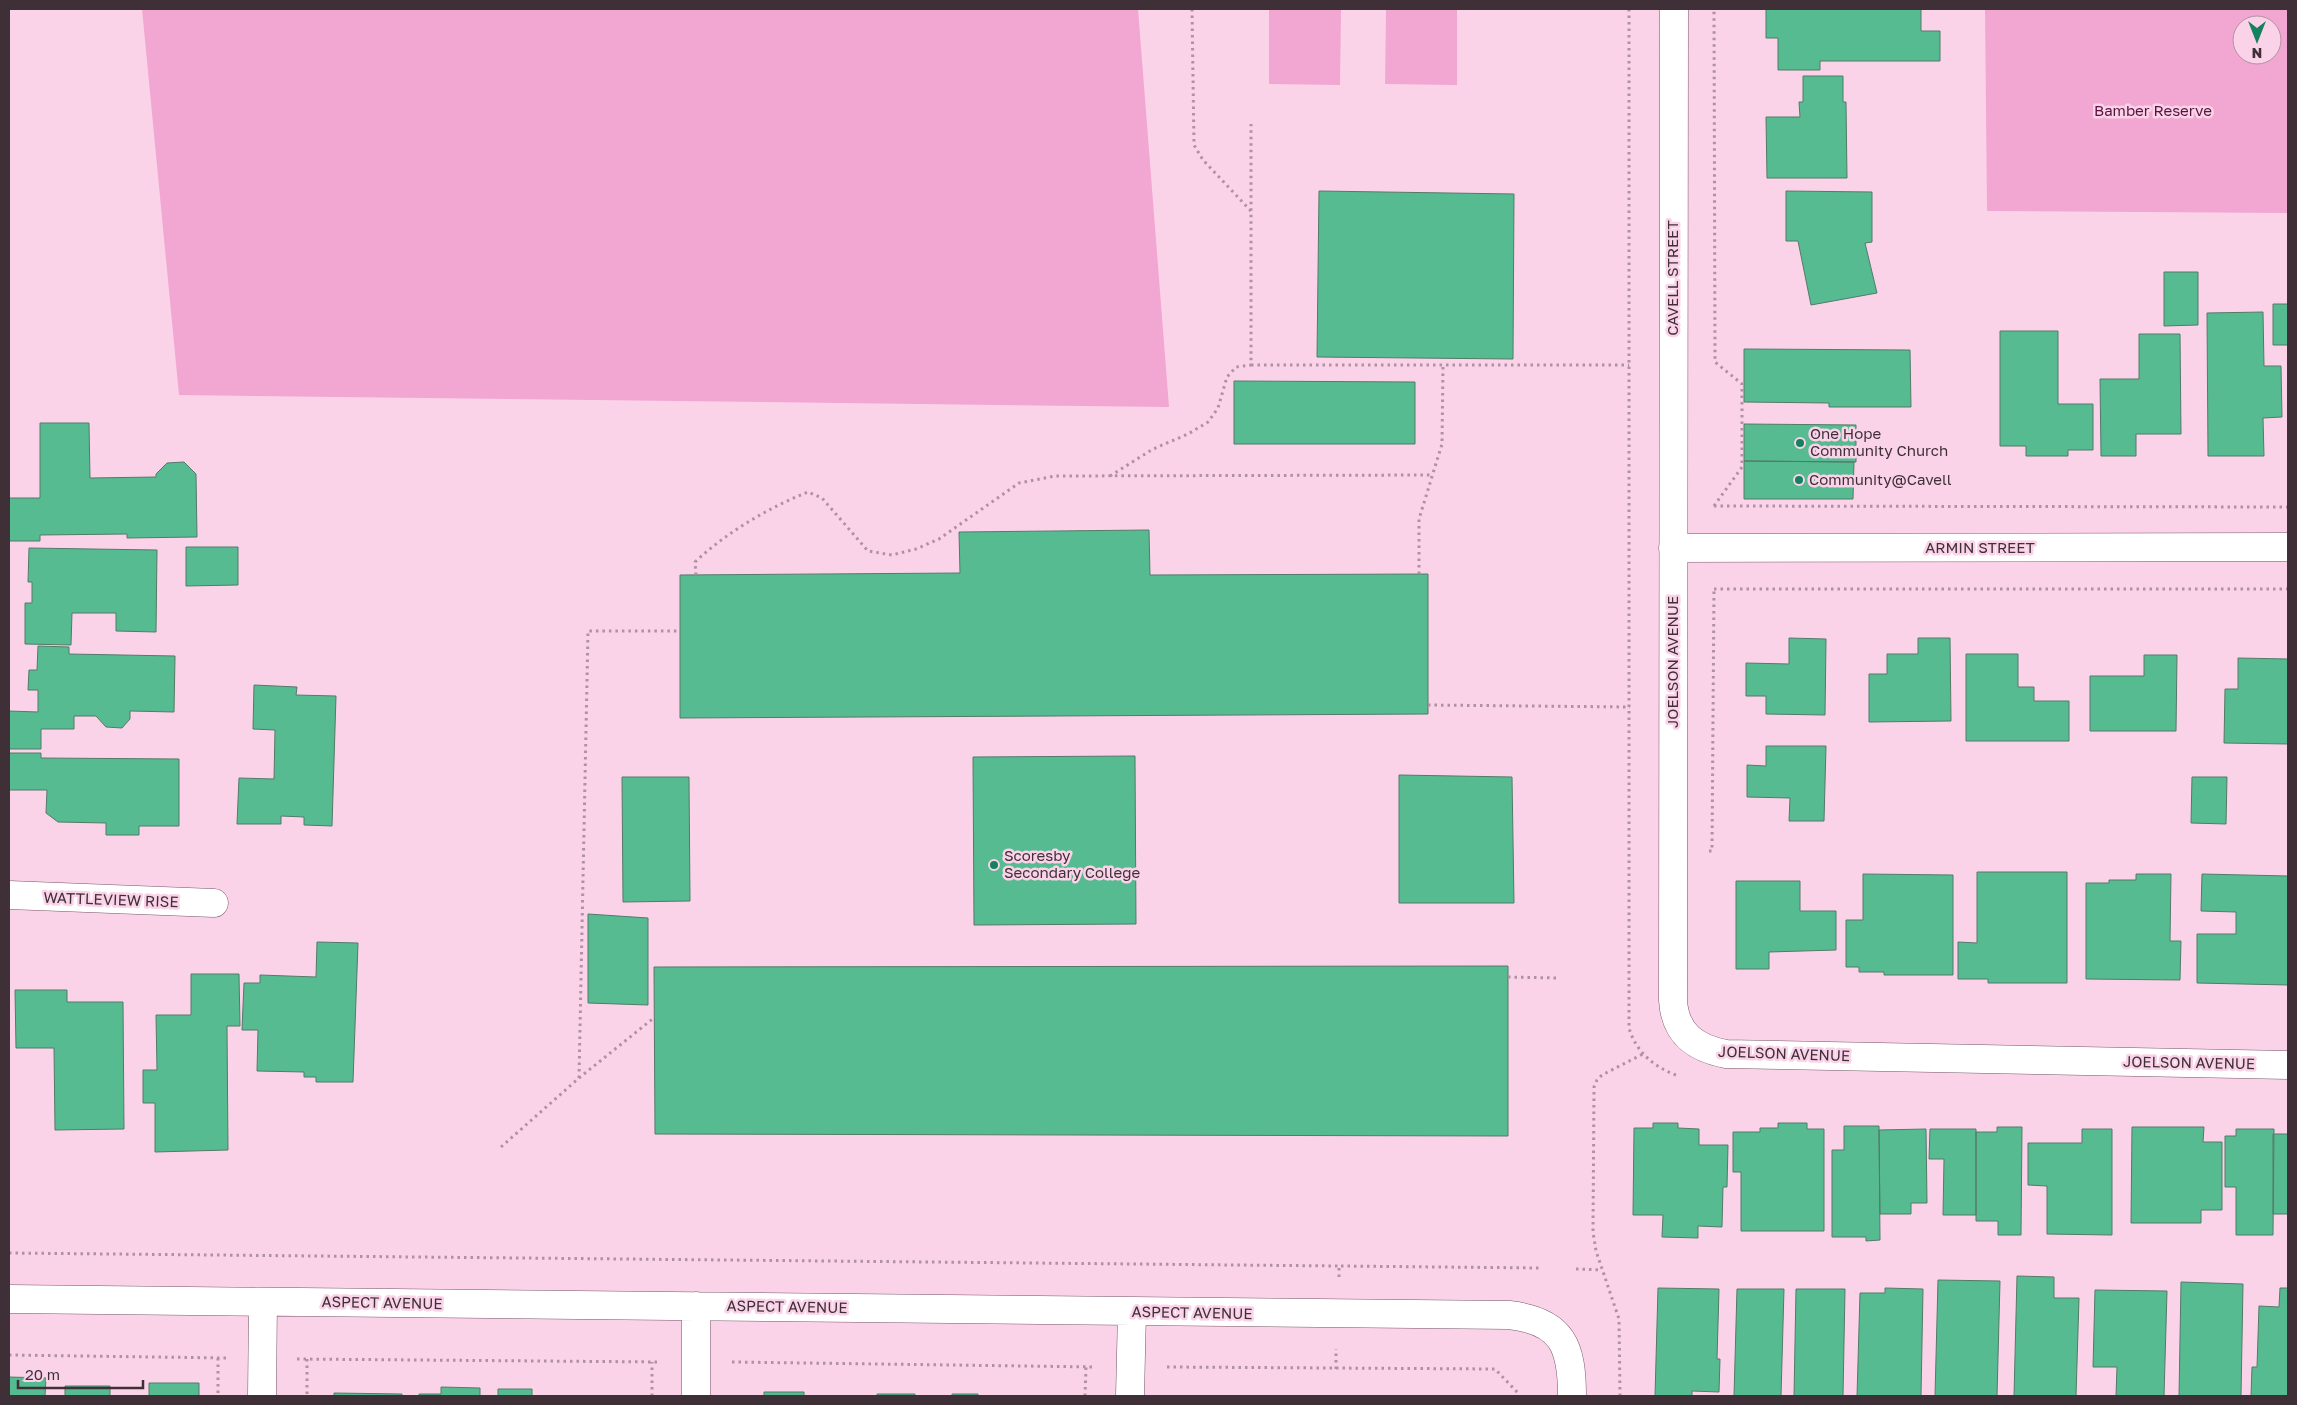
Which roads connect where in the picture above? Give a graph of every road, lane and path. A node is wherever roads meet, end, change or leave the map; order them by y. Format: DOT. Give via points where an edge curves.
graph roads {
  1 [pos="1192,9"];
  2 [pos="1629,9"];
  3 [pos="1674,9"];
  4 [pos="1714,9"];
  5 [pos="1251,124"];
  6 [pos="1251,211"];
  7 [pos="1251,365"];
  8 [pos="1443,365"];
  9 [pos="1629,365"];
  10 [pos="1432,475"];
  11 [pos="1110,476"];
  12 [pos="1714,506"];
  13 [pos="2288,507"];
  14 [pos="1713,515"];
  15 [pos="2288,547"];
  16 [pos="1673,548"];
  17 [pos="1419,574"];
  18 [pos="696,575"];
  19 [pos="1714,583"];
  20 [pos="1714,589"];
  21 [pos="2288,589"];
  22 [pos="680,631"];
  23 [pos="1428,705"];
  24 [pos="1630,708"];
  25 [pos="1704,851"];
  26 [pos="9,895"];
  27 [pos="214,903"];
  28 [pos="1508,977"];
  29 [pos="1558,978"];
  30 [pos="655,1017"];
  31 [pos="1643,1054"];
  32 [pos="2288,1065"];
  33 [pos="579,1078"];
  34 [pos="1684,1078"];
  35 [pos="501,1147"];
  36 [pos="9,1253"];
  37 [pos="1339,1266"];
  38 [pos="1542,1268"];
  39 [pos="1576,1269"];
  40 [pos="1602,1270"];
  41 [pos="1338,1282"];
  42 [pos="9,1299"];
  43 [pos="263,1302"];
  44 [pos="696,1306"];
  45 [pos="1132,1312"];
  46 [pos="1336,1344"];
  47 [pos="9,1355"];
  48 [pos="218,1358"];
  49 [pos="262,1358"];
  50 [pos="307,1359"];
  51 [pos="652,1362"];
  52 [pos="696,1362"];
  53 [pos="1086,1367"];
  54 [pos="1099,1367"];
  55 [pos="1157,1367"];
  56 [pos="1336,1369"];
  57 [pos="218,1396"];
  58 [pos="262,1396"];
  59 [pos="307,1396"];
  60 [pos="652,1396"];
  61 [pos="696,1396"];
  62 [pos="1086,1396"];
  63 [pos="1130,1396"];
  64 [pos="1518,1396"];
  65 [pos="1572,1396"];
  66 [pos="1620,1396"];
  1 -- 6 [label="path" via="1194,145 1203,160"];
  2 -- 9 [label="path"];
  3 -- 16 [label="street, CAVELL STREET"];
  4 -- 12 [label="path" via="1715,362 1742,384 1742,467"];
  5 -- 6 [label="path"];
  6 -- 7 [label="path"];
  7 -- 8 [label="path"];
  7 -- 11 [label="path" via="1236,367 1227,377 1218,408 1208,422 1153,449"];
  8 -- 9 [label="path"];
  8 -- 10 [label="path" via="1442,444"];
  9 -- 24 [label="path"];
  10 -- 11 [label="path"];
  10 -- 17 [label="path" via="1419,519"];
  11 -- 18 [label="path" via="1055,476 1019,483 939,539 892,555 868,551 822,498 808,492 776,505 708,550 695,562"];
  12 -- 13 [label="path"];
  12 -- 14 [label="path"];
  15 -- 16 [label="street, ARMIN STREET"];
  16 -- 32 [label="street, JOELSON AVENUE" via="1673,1000 1678,1021 1690,1040 1711,1051 1740,1055"];
  19 -- 20 [label="path"];
  20 -- 21 [label="path"];
  20 -- 25 [label="path" via="1712,851"];
  22 -- 33 [label="path" via="588,631"];
  23 -- 24 [label="path"];
  24 -- 31 [label="path" via="1629,1028 1632,1039"];
  26 -- 27 [label="street, WATTLEVIEW RISE"];
  28 -- 29 [label="path"];
  30 -- 33 [label="path"];
  31 -- 34 [label="path" via="1660,1068"];
  31 -- 40 [label="path" via="1602,1076 1594,1087 1593,1232"];
  33 -- 35 [label="path"];
  36 -- 37 [label="path"];
  37 -- 38 [label="path"];
  37 -- 41 [label="path"];
  39 -- 40 [label="path"];
  40 -- 66 [label="path" via="1620,1319"];
  42 -- 43 [label="street, ASPECT AVENUE"];
  43 -- 44 [label="street, ASPECT AVENUE"];
  43 -- 49 [label="street"];
  44 -- 45 [label="street, ASPECT AVENUE"];
  44 -- 52 [label="street"];
  45 -- 63 [label="street"];
  45 -- 65 [label="street, ASPECT AVENUE" via="1509,1315 1540,1322 1559,1337 1569,1352"];
  46 -- 56 [label="path"];
  47 -- 48 [label="path"];
  48 -- 49 [label="path"];
  48 -- 57 [label="path"];
  49 -- 50 [label="path"];
  49 -- 58 [label="street"];
  50 -- 51 [label="path"];
  50 -- 59 [label="path"];
  51 -- 52 [label="path"];
  51 -- 60 [label="path"];
  52 -- 53 [label="path"];
  52 -- 61 [label="street"];
  53 -- 54 [label="path"];
  53 -- 62 [label="path"];
  55 -- 56 [label="path"];
  56 -- 64 [label="path" via="1495,1370"];
}
